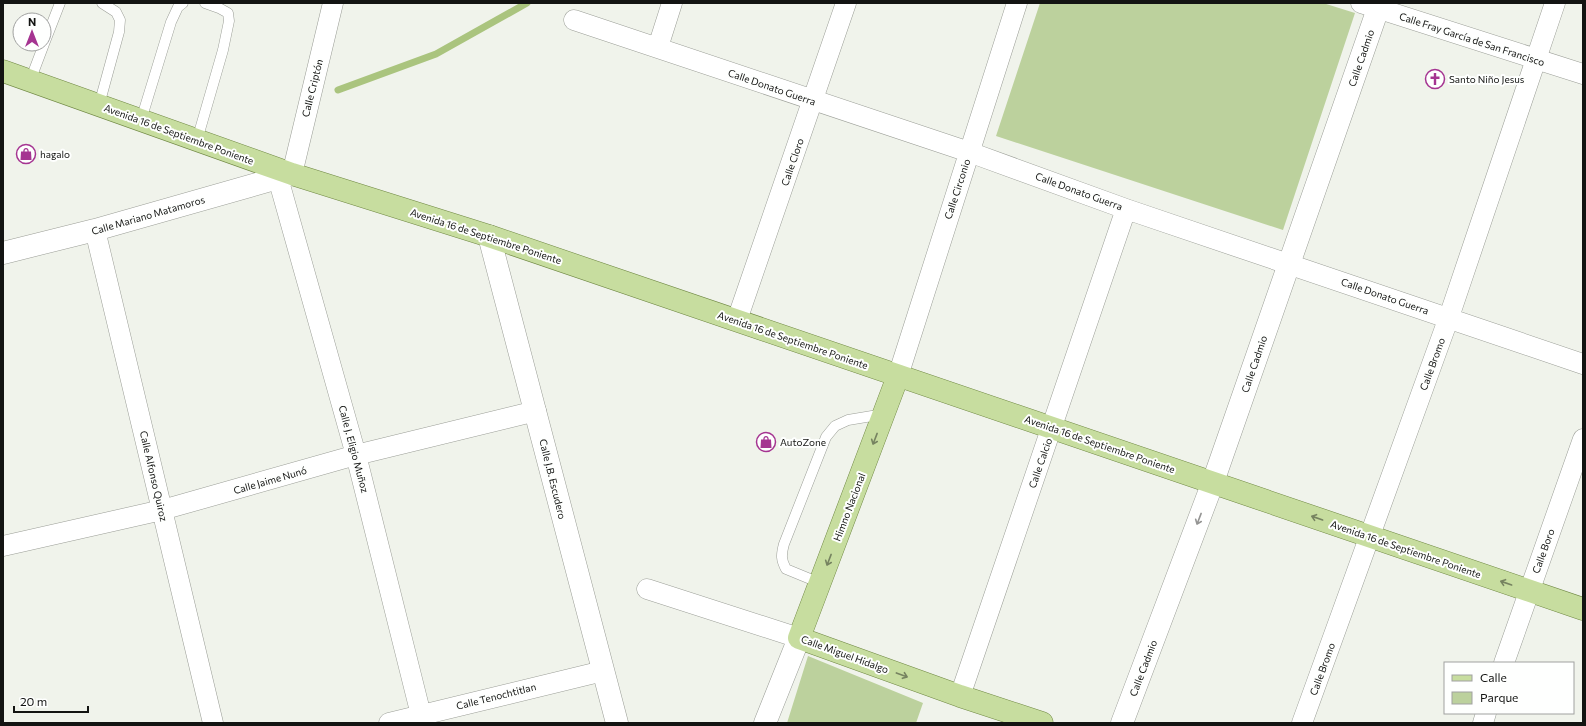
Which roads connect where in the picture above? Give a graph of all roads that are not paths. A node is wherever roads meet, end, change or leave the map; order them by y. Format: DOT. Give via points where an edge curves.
graph roads {
  1 [pos="60,3"];
  2 [pos="102,3"];
  3 [pos="183,3"];
  4 [pos="205,3"];
  5 [pos="333,3"];
  6 [pos="672,3"];
  7 [pos="846,3"];
  8 [pos="1017,3"];
  9 [pos="1555,3"];
  10 [pos="1373,5"];
  11 [pos="574,20"];
  12 [pos="52,24"];
  13 [pos="658,47"];
  14 [pos="41,52"];
  15 [pos="1537,59"];
  16 [pos="3,71"];
  17 [pos="1583,74"];
  18 [pos="30,81"];
  19 [pos="813,101"];
  20 [pos="99,105"];
  21 [pos="141,120"];
  22 [pos="197,140"];
  23 [pos="969,152"];
  24 [pos="285,176"];
  25 [pos="1126,208"];
  26 [pos="95,230"];
  27 [pos="489,236"];
  28 [pos="3,253"];
  29 [pos="1289,263"];
  30 [pos="1449,317"];
  31 [pos="737,320"];
  32 [pos="1583,364"];
  33 [pos="898,376"];
  34 [pos="536,411"];
  35 [pos="884,414"];
  36 [pos="1052,428"];
  37 [pos="1583,440"];
  38 [pos="356,455"];
  39 [pos="1213,482"];
  40 [pos="162,510"];
  41 [pos="1370,536"];
  42 [pos="3,546"];
  43 [pos="820,583"];
  44 [pos="647,589"];
  45 [pos="1529,591"];
  46 [pos="1583,609"];
  47 [pos="799,638"];
  48 [pos="1504,662"];
  49 [pos="602,670"];
  50 [pos="960,696"];
  51 [pos="422,719"];
  52 [pos="213,723"];
  53 [pos="389,723"];
  54 [pos="617,723"];
  55 [pos="765,723"];
  56 [pos="1042,723"];
  57 [pos="1122,723"];
  58 [pos="1302,723"];
  1 -- 12 [label="lane"];
  2 -- 20 [label="lane" via="116,12 120,25"];
  3 -- 21 [label="lane" via="178,7 171,22"];
  4 -- 22 [label="lane" via="228,13 229,21"];
  5 -- 24 [label="street, Calle Criptón"];
  6 -- 13 [label="street"];
  7 -- 19 [label="street, Calle Cloro"];
  8 -- 23 [label="street, Calle Circonio"];
  9 -- 15 [label="street, Calle Bromo"];
  10 -- 15 [label="street, Calle Fray García de San Francisco"];
  10 -- 29 [label="street, Calle Cadmio"];
  11 -- 13 [label="street, Calle Donato Guerra"];
  13 -- 19 [label="street, Calle Donato Guerra"];
  14 -- 18 [label="lane"];
  15 -- 17 [label="street, Calle Fray García de San Francisco"];
  15 -- 30 [label="street, Calle Bromo"];
  16 -- 18 [label="main road, Avenida 16 de Septiembre Poniente"];
  18 -- 20 [label="main road, Avenida 16 de Septiembre Poniente"];
  19 -- 23 [label="street, Calle Donato Guerra"];
  19 -- 31 [label="street, Calle Cloro"];
  20 -- 21 [label="main road, Avenida 16 de Septiembre Poniente"];
  21 -- 22 [label="main road, Avenida 16 de Septiembre Poniente"];
  22 -- 24 [label="main road, Avenida 16 de Septiembre Poniente"];
  23 -- 25 [label="street, Calle Donato Guerra"];
  23 -- 33 [label="street, Calle Circonio"];
  24 -- 26 [label="street, Calle Mariano Matamoros"];
  24 -- 27 [label="main road, Avenida 16 de Septiembre Poniente"];
  24 -- 38 [label="street, Calle J. Eligio Muñoz"];
  25 -- 29 [label="street, Calle Donato Guerra"];
  25 -- 36 [label="street, Calle Calcio"];
  26 -- 28 [label="street, Calle Mariano Matamoros"];
  26 -- 40 [label="street, Calle Alfonso Quiroz"];
  27 -- 31 [label="main road, Avenida 16 de Septiembre Poniente"];
  27 -- 34 [label="street, Calle J.B. Escudero"];
  29 -- 30 [label="street, Calle Donato Guerra"];
  29 -- 39 [label="street, Calle Cadmio"];
  30 -- 32 [label="street, Calle Donato Guerra"];
  30 -- 41 [label="street, Calle Bromo"];
  31 -- 33 [label="main road, Avenida 16 de Septiembre Poniente"];
  33 -- 35 [label="main road, Himno Nacional"];
  33 -- 36 [label="main road, Avenida 16 de Septiembre Poniente"];
  34 -- 38 [label="street, Calle Jaime Nunó"];
  34 -- 49 [label="street, Calle J.B. Escudero"];
  35 -- 43 [label="main road, Himno Nacional, one-way"];
  35 -- 43 [label="lane" via="848,420 835,426 826,437 784,544 781,555 786,570"];
  36 -- 39 [label="main road, Avenida 16 de Septiembre Poniente"];
  36 -- 50 [label="street, Calle Calcio"];
  37 -- 45 [label="street, Calle Boro"];
  38 -- 40 [label="street, Calle Jaime Nunó"];
  38 -- 51 [label="street, Calle J. Eligio Muñoz"];
  41 -- 39 [label="main road, Avenida 16 de Septiembre Poniente, one-way"];
  39 -- 57 [label="street, Calle Cadmio, one-way"];
  40 -- 42 [label="street, Calle Jaime Nunó"];
  40 -- 52 [label="street, Calle Alfonso Quiroz"];
  45 -- 41 [label="main road, Avenida 16 de Septiembre Poniente, one-way"];
  41 -- 58 [label="street, Calle Bromo"];
  43 -- 47 [label="main road, Himno Nacional"];
  44 -- 47 [label="street, Calle Miguel Hidalgo"];
  45 -- 46 [label="main road, Avenida 16 de Septiembre Poniente"];
  45 -- 48 [label="street, Calle Boro"];
  47 -- 50 [label="main road, Calle Miguel Hidalgo, one-way"];
  47 -- 55 [label="street"];
  49 -- 51 [label="street, Calle Tenochtitlan"];
  49 -- 54 [label="street, Calle J.B. Escudero"];
  50 -- 56 [label="main road, Calle Miguel Hidalgo"];
  51 -- 53 [label="street, Calle Tenochtitlan"];
}
